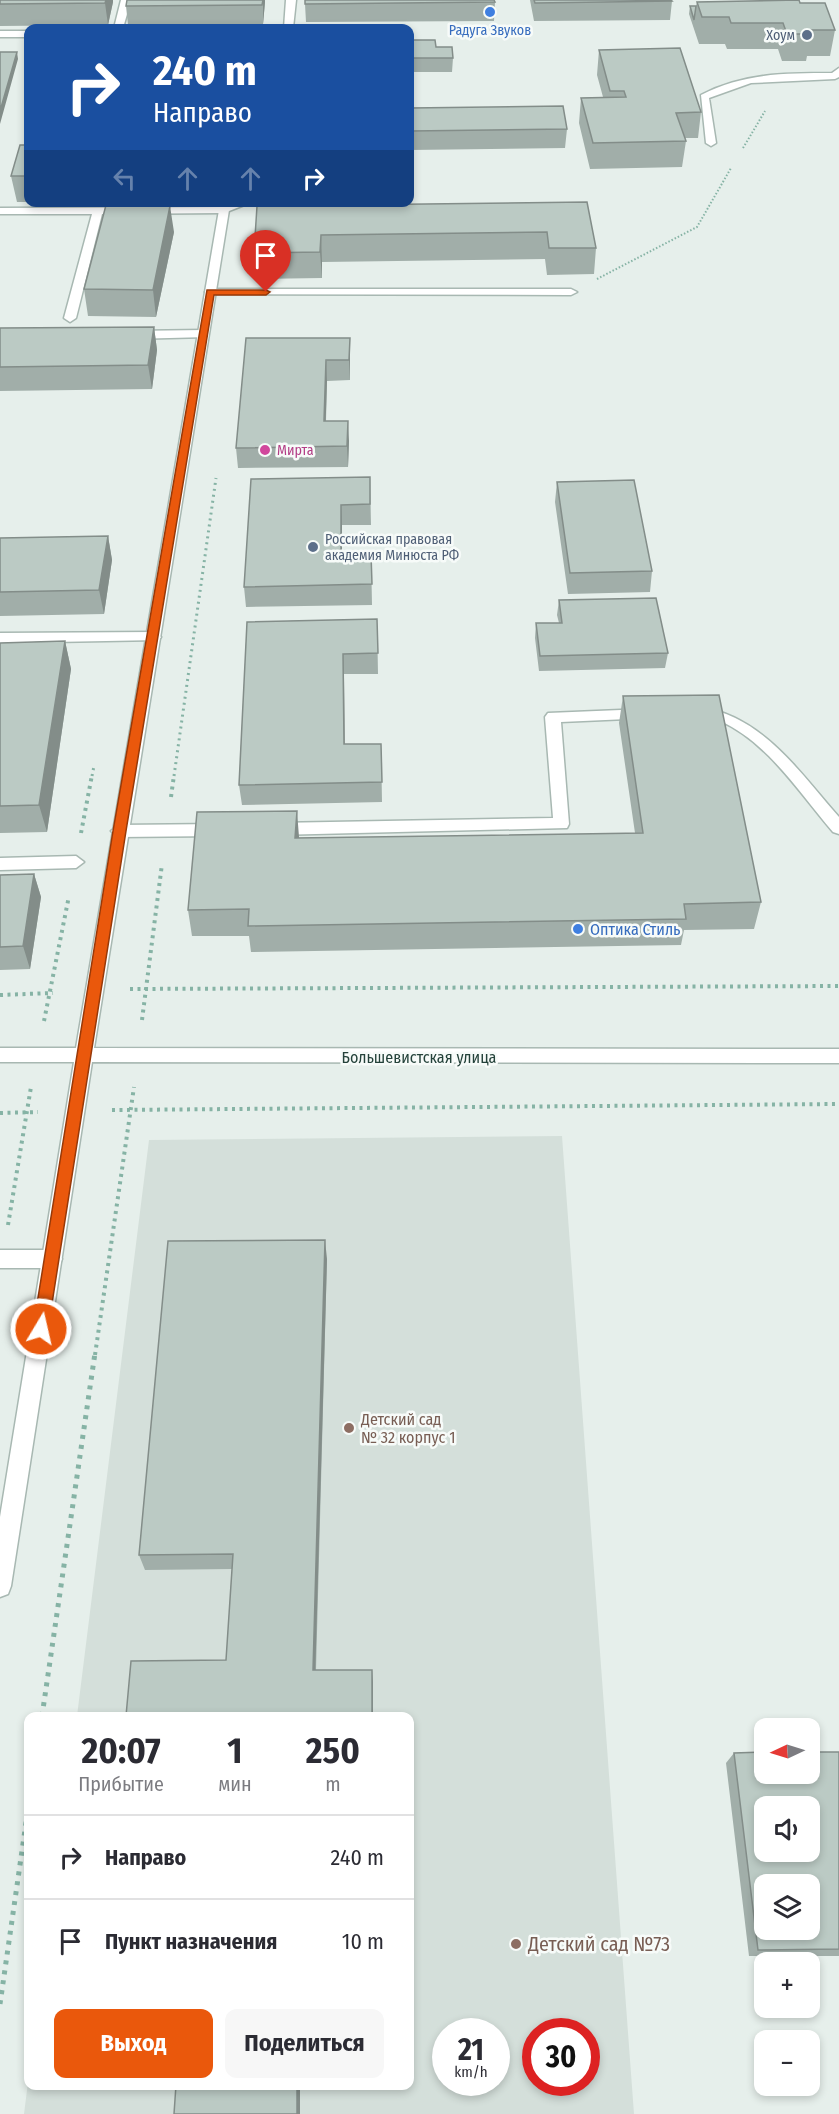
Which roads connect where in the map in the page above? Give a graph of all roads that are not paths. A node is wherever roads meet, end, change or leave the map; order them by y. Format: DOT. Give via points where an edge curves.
graph roads {
  1 [pos="126,0"];
  2 [pos="291,0"];
  3 [pos="119,24"];
  4 [pos="289,24"];
  5 [pos="0,34"];
  6 [pos="24,34"];
  7 [pos="839,71"];
  8 [pos="711,143"];
  9 [pos="233,207"];
  10 [pos="98,210"];
  11 [pos="224,210"];
  12 [pos="0,211"];
  13 [pos="210,292"];
  14 [pos="571,292"];
  15 [pos="70,318"];
  16 [pos="204,334"];
  17 [pos="122,336"];
  18 [pos="154,636"];
  19 [pos="0,638"];
  20 [pos="681,713"];
  21 [pos="657,714"];
  22 [pos="839,828"];
  23 [pos="262,829"];
  24 [pos="238,830"];
  25 [pos="119,831"];
  26 [pos="76,862"];
  27 [pos="0,864"];
  28 [pos="0,1055"];
  29 [pos="839,1056"];
  30 [pos="86,1057"];
  31 [pos="1,1259"];
  32 [pos="52,1259"];
  33 [pos="0,1586"];
  1 -- 3 [label="street"];
  2 -- 4 [label="street"];
  5 -- 6 [label="street"];
  7 -- 8 [label="street" via="835,76 752,79 719,88 704,97"];
  9 -- 11 [label="street"];
  10 -- 11 [label="street"];
  10 -- 12 [label="street"];
  10 -- 15 [label="street"];
  11 -- 13 [label="street"];
  13 -- 14 [label="street"];
  13 -- 16 [label="street"];
  16 -- 17 [label="street"];
  16 -- 18 [label="street"];
  18 -- 19 [label="street"];
  18 -- 25 [label="street"];
  20 -- 22 [label="street" via="715,712 756,735"];
  21 -- 23 [label="street" via="553,717 561,824"];
  24 -- 25 [label="street"];
  25 -- 30 [label="street"];
  26 -- 27 [label="street"];
  28 -- 30 [label="street, Большевистская улица"];
  29 -- 30 [label="street, Большевистская улица"];
  30 -- 32 [label="street"];
  31 -- 32 [label="street"];
  32 -- 33 [label="street"];
}
